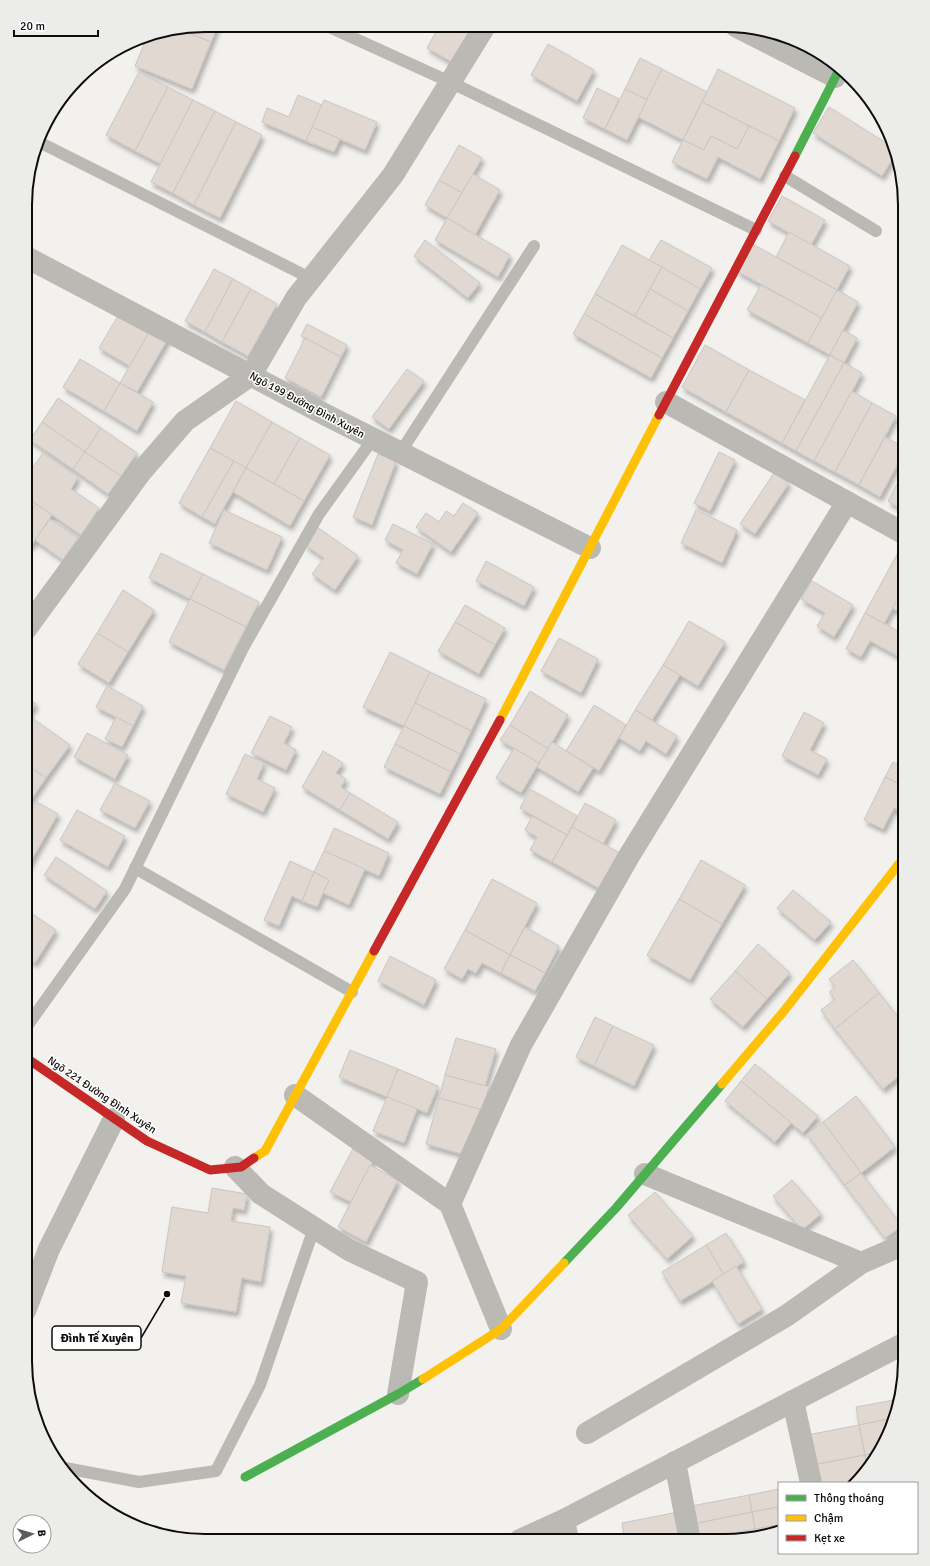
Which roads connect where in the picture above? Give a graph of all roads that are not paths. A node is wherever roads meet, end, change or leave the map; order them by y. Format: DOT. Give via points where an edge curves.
graph roads {
  1 [pos="340,32"];
  2 [pos="481,32"];
  3 [pos="755,34"];
  4 [pos="831,69"];
  5 [pos="837,74"];
  6 [pos="450,82"];
  7 [pos="43,144"];
  8 [pos="785,176"];
  9 [pos="756,230"];
  10 [pos="876,231"];
  11 [pos="534,246"];
  12 [pos="32,260"];
  13 [pos="312,278"];
  14 [pos="250,375"];
  15 [pos="666,402"];
  16 [pos="373,439"];
  17 [pos="400,452"];
  18 [pos="847,502"];
  19 [pos="898,530"];
  20 [pos="590,548"];
  21 [pos="32,621"];
  22 [pos="898,865"];
  23 [pos="135,868"];
  24 [pos="352,992"];
  25 [pos="32,1019"];
  26 [pos="32,1062"];
  27 [pos="295,1095"];
  28 [pos="114,1119"];
  29 [pos="235,1167"];
  30 [pos="645,1174"];
  31 [pos="450,1204"];
  32 [pos="314,1228"];
  33 [pos="898,1247"];
  34 [pos="861,1263"];
  35 [pos="32,1276"];
  36 [pos="501,1329"];
  37 [pos="898,1347"];
  38 [pos="398,1394"];
  39 [pos="793,1401"];
  40 [pos="587,1433"];
  41 [pos="675,1462"];
  42 [pos="70,1469"];
  43 [pos="245,1477"];
  44 [pos="811,1482"];
  45 [pos="566,1530"];
  46 [pos="548,1534"];
  47 [pos="689,1534"];
  1 -- 6 [label="lane"];
  2 -- 6 [label="street"];
  3 -- 4 [label="street"];
  5 -- 8 [label="street, Ngõ 221 Đường Đình Xuyên"];
  6 -- 9 [label="lane"];
  6 -- 13 [label="street" via="393,174"];
  7 -- 13 [label="lane"];
  8 -- 9 [label="street, Ngõ 221 Đường Đình Xuyên"];
  8 -- 10 [label="lane"];
  9 -- 15 [label="street, Ngõ 221 Đường Đình Xuyên"];
  11 -- 17 [label="lane"];
  12 -- 14 [label="street, Ngõ 199 Đường Đình Xuyên"];
  13 -- 14 [label="street" via="296,298"];
  14 -- 16 [label="street, Ngõ 199 Đường Đình Xuyên"];
  14 -- 21 [label="street" via="185,421 141,472"];
  15 -- 18 [label="street"];
  15 -- 20 [label="street, Ngõ 221 Đường Đình Xuyên"];
  16 -- 17 [label="street, Ngõ 199 Đường Đình Xuyên"];
  16 -- 23 [label="lane" via="319,514 243,648"];
  17 -- 20 [label="street, Ngõ 199 Đường Đình Xuyên"];
  18 -- 19 [label="street"];
  18 -- 31 [label="street" via="629,856 521,1045"];
  20 -- 24 [label="street, Ngõ 221 Đường Đình Xuyên"];
  22 -- 30 [label="street" via="784,1010"];
  23 -- 24 [label="lane"];
  23 -- 25 [label="lane" via="125,889"];
  24 -- 27 [label="street, Ngõ 221 Đường Đình Xuyên"];
  26 -- 28 [label="street, Ngõ 221 Đường Đình Xuyên"];
  27 -- 29 [label="street, Ngõ 221 Đường Đình Xuyên" via="264,1152 241,1167"];
  27 -- 31 [label="street"];
  28 -- 29 [label="street, Ngõ 221 Đường Đình Xuyên" via="147,1142 210,1170"];
  28 -- 35 [label="street" via="49,1249"];
  29 -- 32 [label="street" via="261,1194"];
  30 -- 34 [label="street"];
  30 -- 36 [label="street"];
  31 -- 36 [label="street"];
  32 -- 38 [label="street" via="349,1250 417,1282"];
  32 -- 42 [label="lane" via="260,1385 216,1471 139,1482"];
  33 -- 34 [label="street"];
  34 -- 40 [label="street" via="786,1316"];
  36 -- 38 [label="street"];
  37 -- 39 [label="street"];
  38 -- 43 [label="street"];
  39 -- 41 [label="street"];
  39 -- 44 [label="street"];
  41 -- 45 [label="street"];
  41 -- 47 [label="street"];
  45 -- 46 [label="street"];
}
